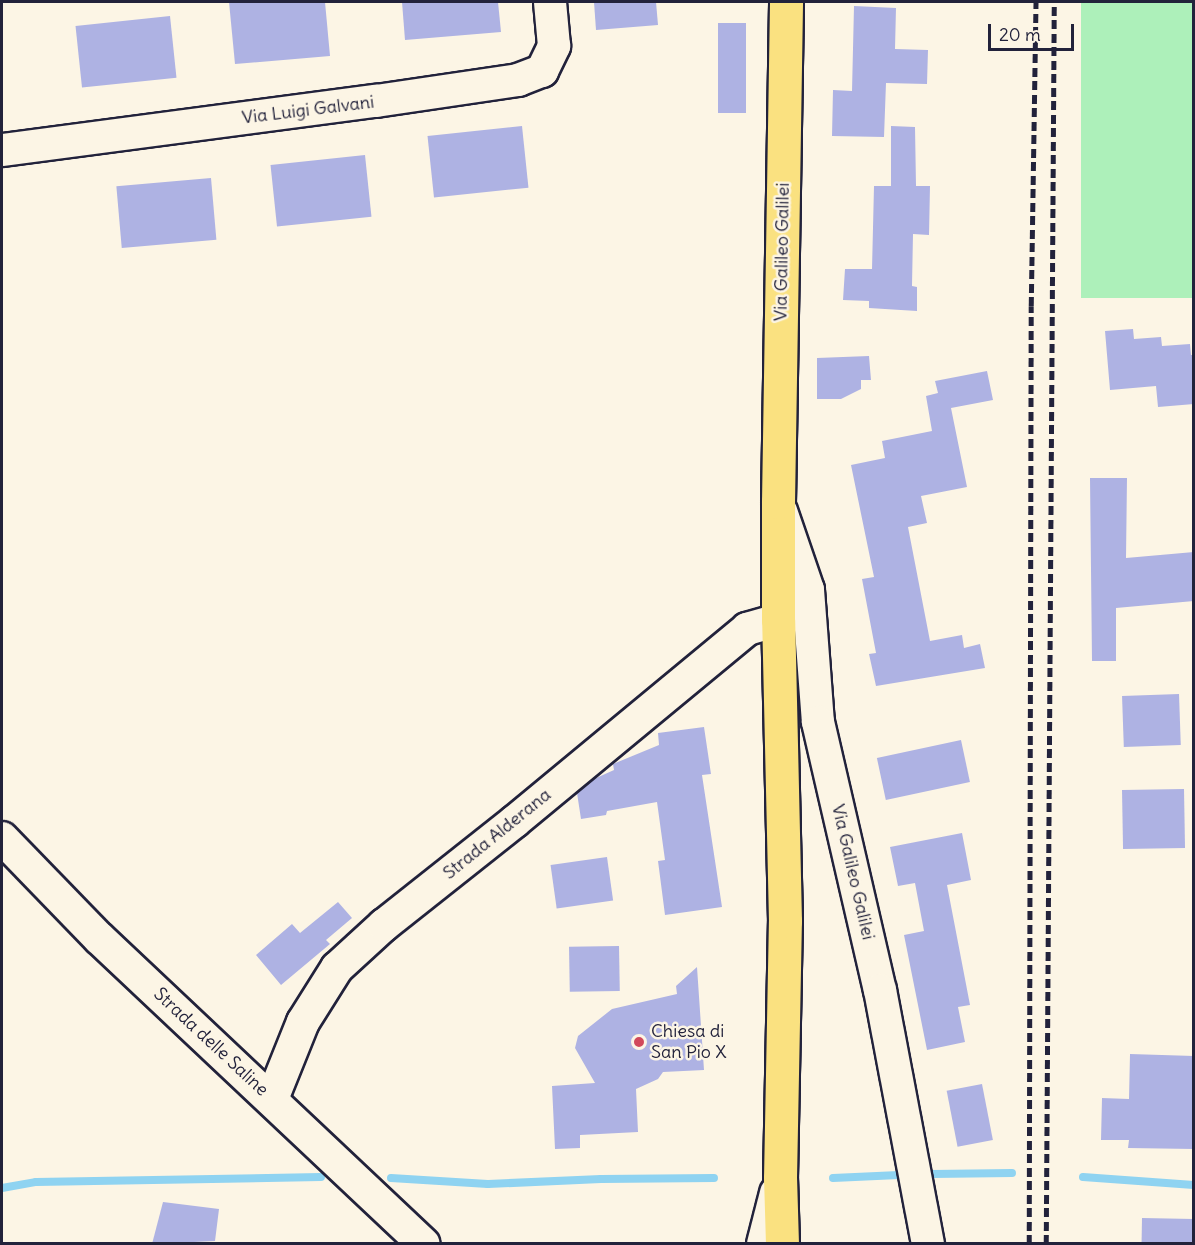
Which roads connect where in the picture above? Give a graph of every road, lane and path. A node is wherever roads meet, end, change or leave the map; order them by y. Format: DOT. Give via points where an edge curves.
graph roads {
  1 [pos="549,2"];
  2 [pos="786,2"];
  3 [pos="2,150"];
  4 [pos="778,502"];
  5 [pos="778,620"];
  6 [pos="2,837"];
  7 [pos="272,1099"];
  8 [pos="780,1178"];
  9 [pos="424,1244"];
  10 [pos="763,1244"];
  11 [pos="782,1244"];
  12 [pos="927,1244"];
  1 -- 3 [label="street, Via Luigi Galvani" via="554,46 542,71 518,80"];
  2 -- 4 [label="main road, Via Galileo Galilei"];
  4 -- 5 [label="main road, Via Galileo Galilei"];
  4 -- 12 [label="street, Via Galileo Galilei" via="808,590 818,722 880,990"];
  5 -- 7 [label="street, Strada Alderana" via="747,629 384,925 337,969 303,1022"];
  5 -- 8 [label="main road, Via Galileo Galilei" via="785,921"];
  6 -- 7 [label="street, Strada delle Saline" via="99,938"];
  7 -- 9 [label="street, Strada delle Saline"];
  8 -- 10 [label="street"];
  8 -- 11 [label="main road, Via Galileo Galilei"];
}
